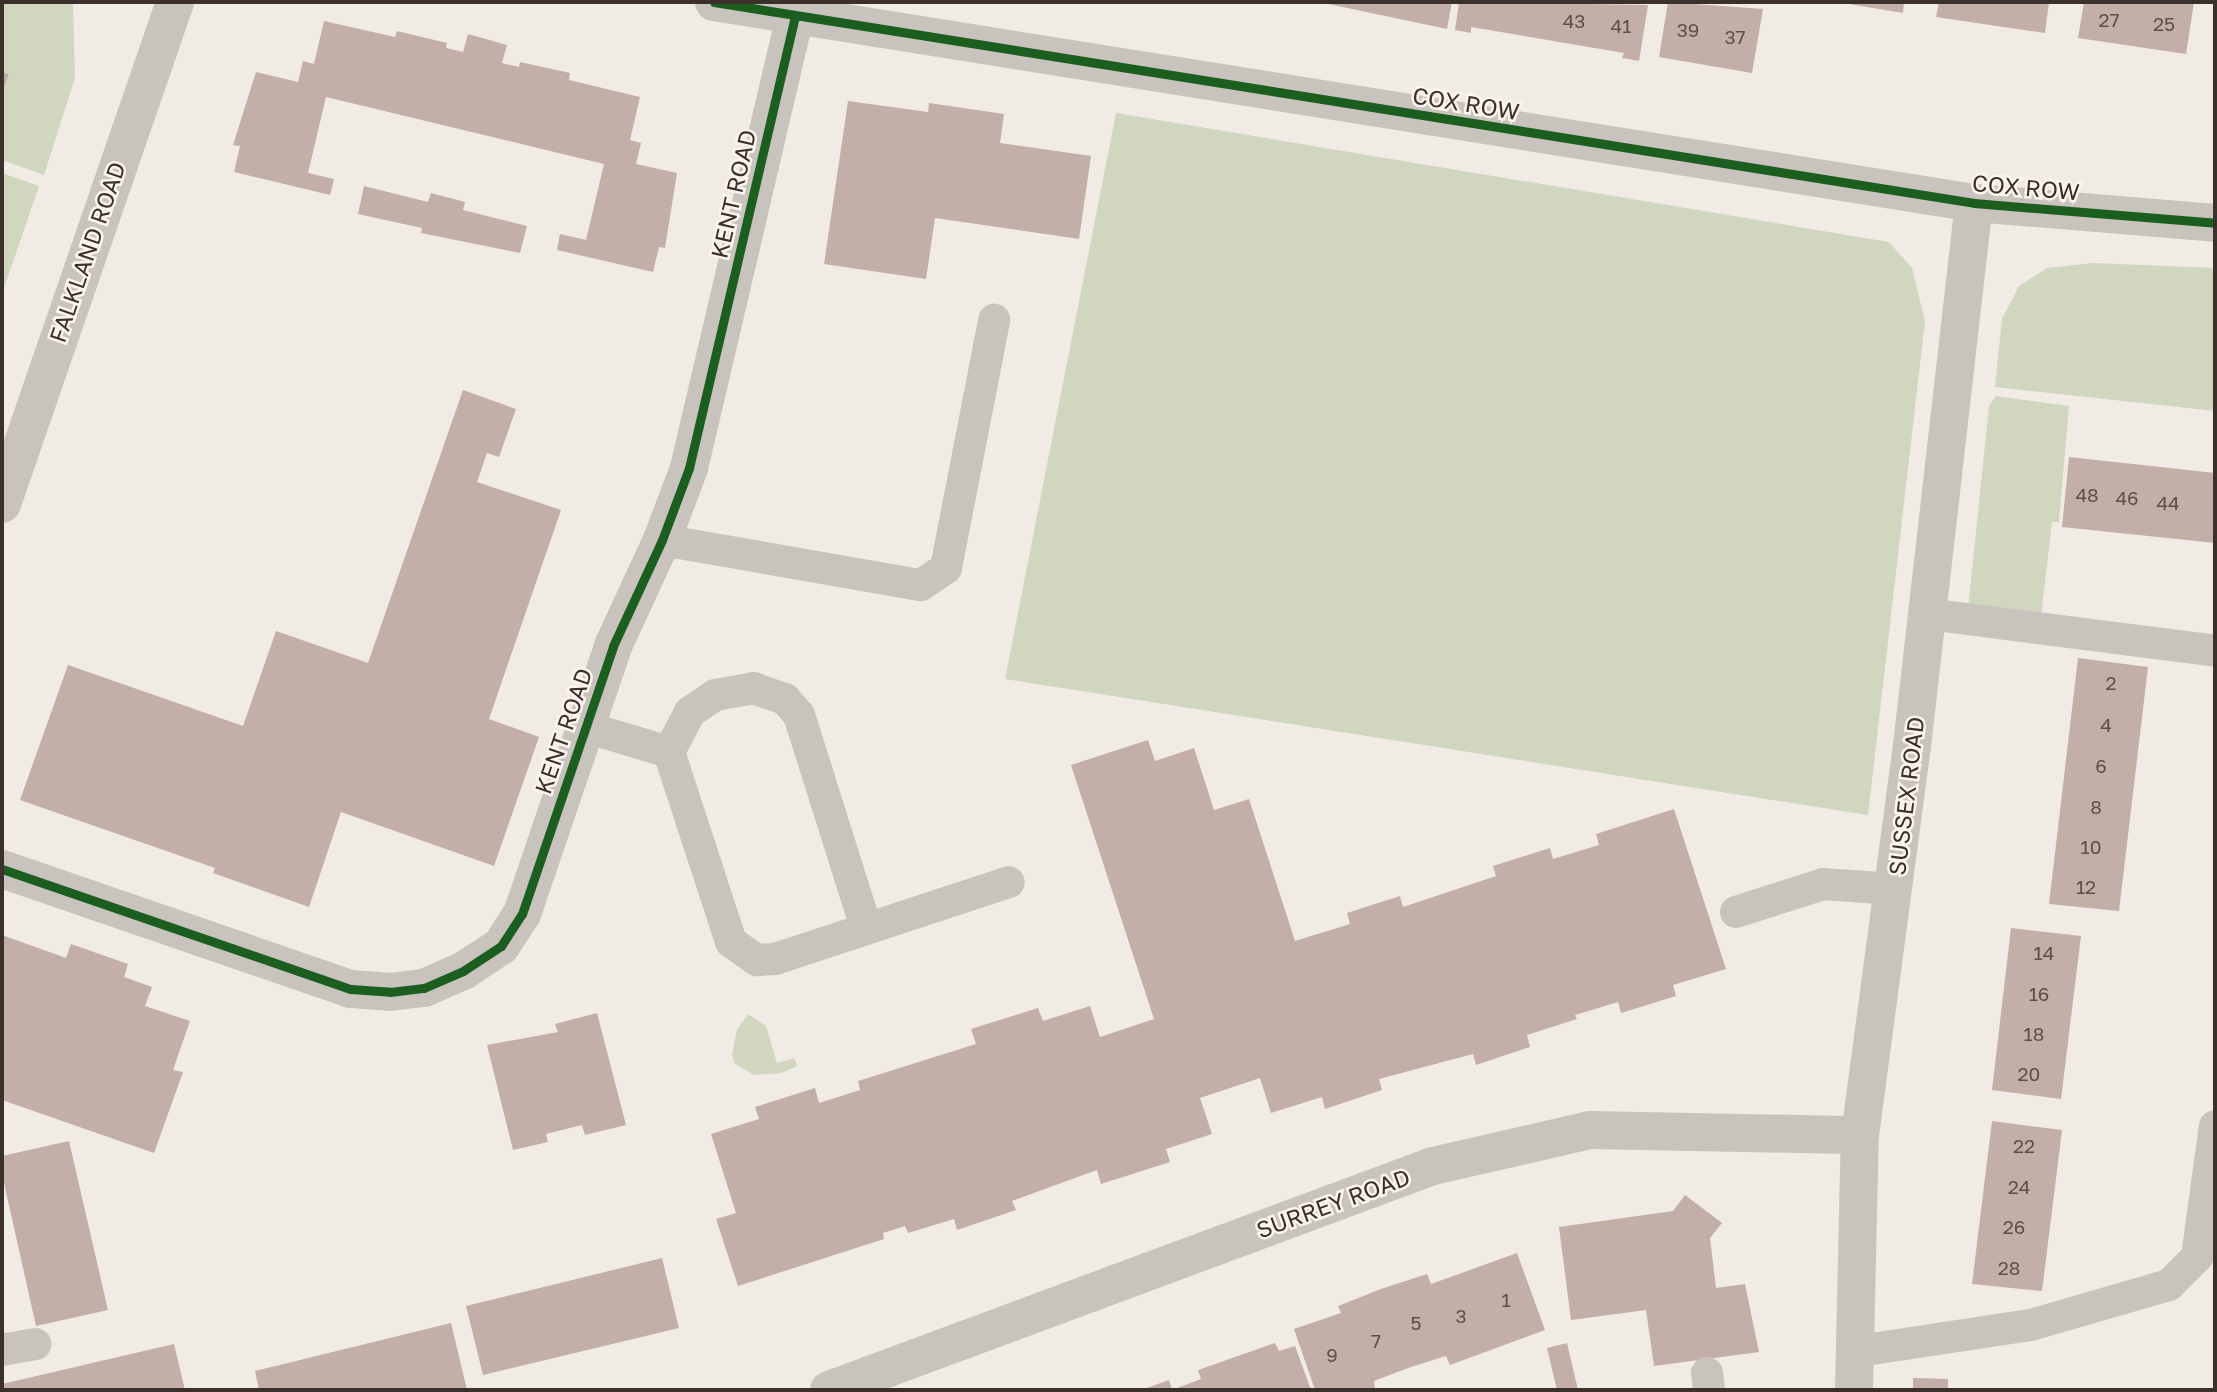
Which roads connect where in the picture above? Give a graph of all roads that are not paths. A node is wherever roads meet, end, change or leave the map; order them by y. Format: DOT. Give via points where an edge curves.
graph roads {
  1 [pos="175,2"];
  2 [pos="714,2"];
  3 [pos="795,15"];
  4 [pos="1973,203"];
  5 [pos="2215,223"];
  6 [pos="994,320"];
  7 [pos="2,504"];
  8 [pos="662,540"];
  9 [pos="1928,614"];
  10 [pos="2215,651"];
  11 [pos="585,727"];
  12 [pos="669,752"];
  13 [pos="2,869"];
  14 [pos="1009,882"];
  15 [pos="1894,890"];
  16 [pos="1736,912"];
  17 [pos="866,927"];
  18 [pos="2215,1126"];
  19 [pos="1860,1135"];
  20 [pos="34,1344"];
  21 [pos="2,1350"];
  22 [pos="1852,1352"];
  23 [pos="829,1390"];
  24 [pos="1854,1390"];
  1 -- 7 [label="street, FALKLAND ROAD"];
  2 -- 3 [label="street, COX ROW"];
  3 -- 4 [label="street, COX ROW"];
  3 -- 8 [label="street, KENT ROAD" via="689,468"];
  4 -- 5 [label="street, COX ROW"];
  4 -- 9 [label="street, SUSSEX ROAD"];
  6 -- 8 [label="lane" via="946,568 921,585"];
  8 -- 11 [label="street, KENT ROAD" via="612,646"];
  9 -- 10 [label="lane"];
  9 -- 15 [label="street, SUSSEX ROAD"];
  11 -- 12 [label="lane"];
  11 -- 13 [label="street, KENT ROAD" via="512,932 474,966 424,988 371,992 332,985"];
  12 -- 17 [label="lane" via="731,942 741,952 757,960 775,959"];
  12 -- 17 [label="lane" via="690,712 715,695 753,688 785,699 799,715"];
  14 -- 17 [label="lane"];
  15 -- 16 [label="lane" via="1836,882"];
  15 -- 19 [label="street, SUSSEX ROAD"];
  18 -- 22 [label="lane" via="2197,1257 2169,1285 2031,1325"];
  19 -- 22 [label="street, SUSSEX ROAD"];
  19 -- 23 [label="street, SURREY ROAD" via="1590,1130 1433,1166"];
  20 -- 21 [label="lane"];
  22 -- 24 [label="street, SUSSEX ROAD"];
}
